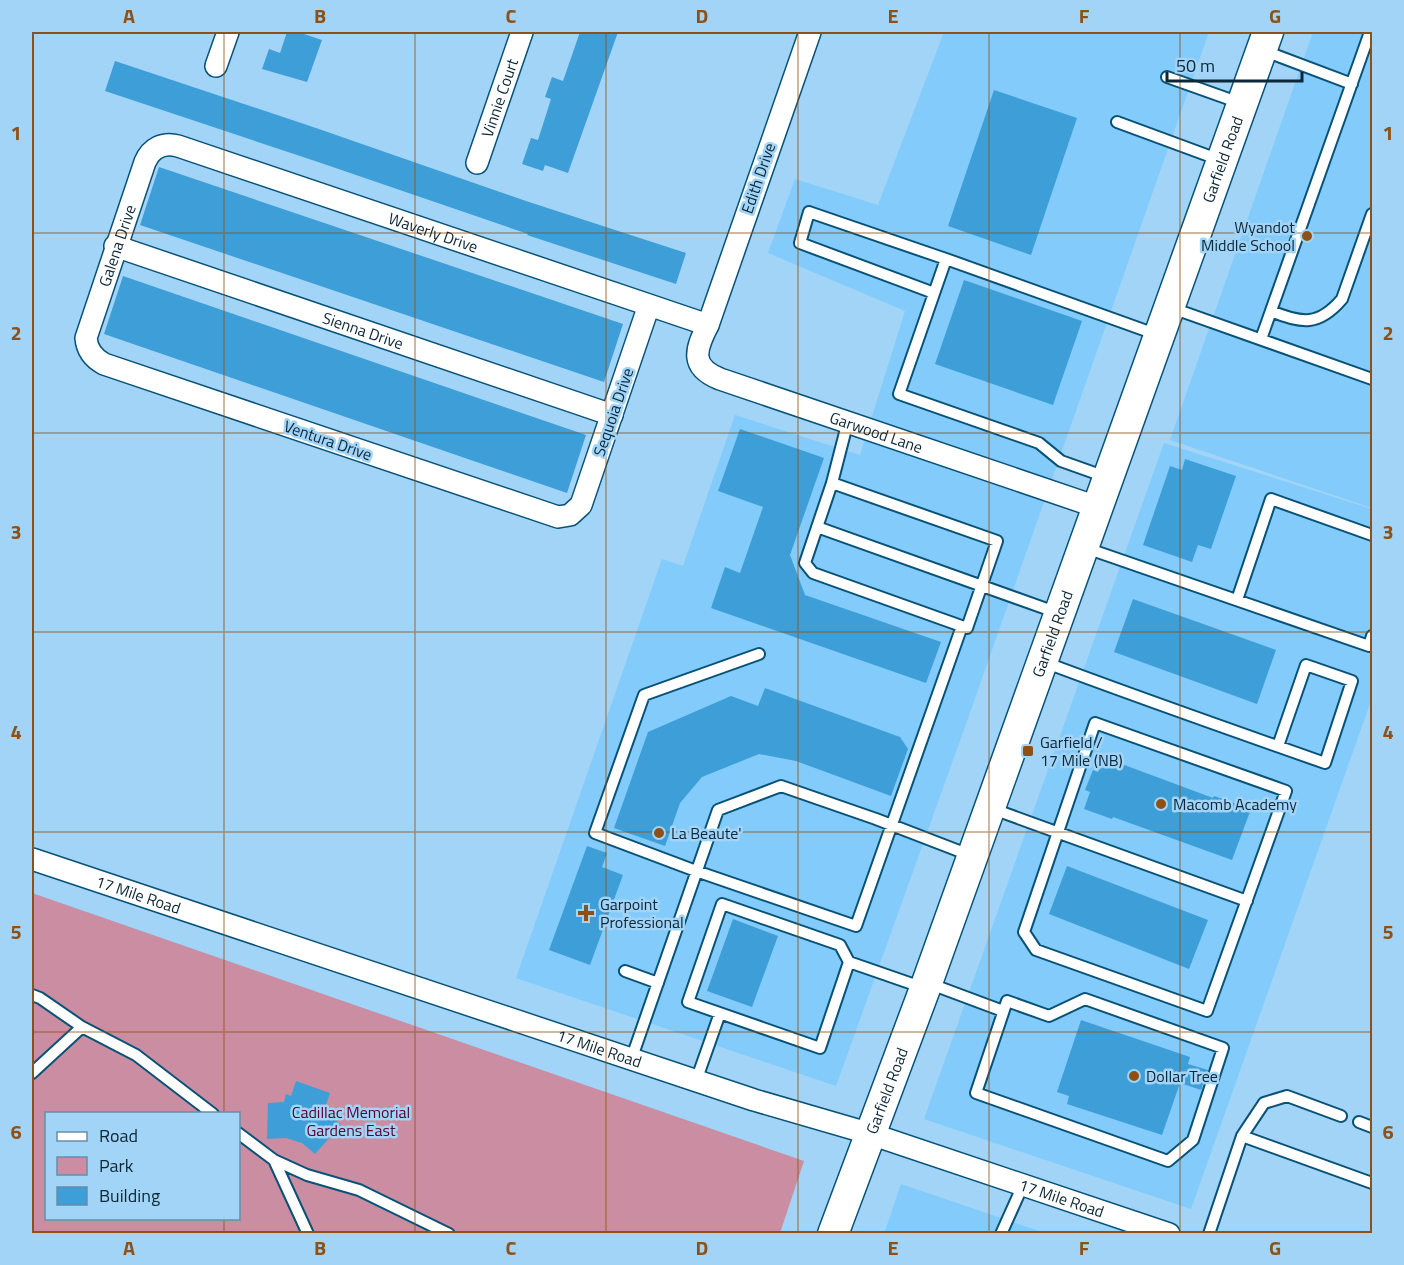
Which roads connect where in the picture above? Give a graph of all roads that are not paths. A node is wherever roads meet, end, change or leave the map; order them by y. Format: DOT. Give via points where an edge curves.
graph roads {
  1 [pos="228,32"];
  2 [pos="522,32"];
  3 [pos="810,32"];
  4 [pos="1370,32"];
  5 [pos="1265,41"];
  6 [pos="216,66"];
  7 [pos="1167,77"];
  8 [pos="1352,84"];
  9 [pos="1242,104"];
  10 [pos="1116,122"];
  11 [pos="159,146"];
  12 [pos="1222,160"];
  13 [pos="477,163"];
  14 [pos="1372,214"];
  15 [pos="115,246"];
  16 [pos="945,259"];
  17 [pos="934,293"];
  18 [pos="649,305"];
  19 [pos="1169,307"];
  20 [pos="1271,311"];
  21 [pos="708,325"];
  22 [pos="1158,336"];
  23 [pos="1261,339"];
  24 [pos="90,352"];
  25 [pos="1372,379"];
  26 [pos="612,415"];
  27 [pos="848,421"];
  28 [pos="1107,478"];
  29 [pos="832,483"];
  30 [pos="1096,507"];
  31 [pos="570,515"];
  32 [pos="817,526"];
  33 [pos="1372,535"];
  34 [pos="1083,547"];
  35 [pos="982,585"];
  36 [pos="1237,600"];
  37 [pos="1059,613"];
  38 [pos="962,626"];
  39 [pos="1372,636"];
  40 [pos="759,654"];
  41 [pos="1041,661"];
  42 [pos="1278,746"];
  43 [pos="990,808"];
  44 [pos="892,825"];
  45 [pos="1058,833"];
  46 [pos="972,856"];
  47 [pos="32,859"];
  48 [pos="696,871"];
  49 [pos="1247,901"];
  50 [pos="849,962"];
  51 [pos="625,971"];
  52 [pos="658,982"];
  53 [pos="926,986"];
  54 [pos="32,995"];
  55 [pos="1003,1011"];
  56 [pos="720,1013"];
  57 [pos="82,1027"];
  58 [pos="631,1060"];
  59 [pos="32,1073"];
  60 [pos="696,1081"];
  61 [pos="212,1112"];
  62 [pos="1341,1116"];
  63 [pos="1359,1122"];
  64 [pos="1372,1127"];
  65 [pos="240,1134"];
  66 [pos="871,1134"];
  67 [pos="1242,1136"];
  68 [pos="274,1160"];
  69 [pos="1372,1183"];
  70 [pos="1023,1185"];
  71 [pos="308,1233"];
  72 [pos="449,1233"];
  73 [pos="833,1233"];
  74 [pos="1000,1233"];
  75 [pos="1169,1233"];
  76 [pos="1209,1233"];
  1 -- 6 [label="street"];
  2 -- 13 [label="street, Vinnie Court"];
  3 -- 21 [label="street, Edith Drive"];
  4 -- 8 [label="lane"];
  5 -- 8 [label="lane"];
  5 -- 9 [label="main road, Garfield Road"];
  7 -- 9 [label="lane"];
  8 -- 20 [label="lane"];
  9 -- 12 [label="main road, Garfield Road"];
  10 -- 12 [label="lane"];
  11 -- 15 [label="street, Galena Drive" via="148,154"];
  11 -- 18 [label="street, Waverly Drive" via="178,146"];
  12 -- 19 [label="main road, Garfield Road"];
  14 -- 20 [label="lane" via="1342,299 1333,310 1304,322"];
  15 -- 24 [label="street, Galena Drive" via="87,330 86,345"];
  15 -- 26 [label="street, Sienna Drive"];
  16 -- 17 [label="lane"];
  16 -- 17 [label="lane" via="808,212 800,243"];
  16 -- 22 [label="lane"];
  17 -- 28 [label="lane" via="899,394 1039,443 1061,461"];
  18 -- 21 [label="street, Waverly Drive"];
  18 -- 26 [label="street, Sequoia Drive"];
  19 -- 22 [label="main road, Garfield Road"];
  19 -- 23 [label="lane"];
  20 -- 23 [label="lane"];
  21 -- 27 [label="street, Garwood Lane" via="697,352 705,373"];
  22 -- 28 [label="main road, Garfield Road"];
  23 -- 25 [label="lane"];
  24 -- 31 [label="street, Ventura Drive" via="104,364 536,511 558,517"];
  26 -- 31 [label="street, Sequoia Drive" via="581,505"];
  27 -- 29 [label="lane"];
  27 -- 30 [label="street, Garwood Lane"];
  28 -- 30 [label="main road, Garfield Road"];
  29 -- 32 [label="lane"];
  29 -- 35 [label="lane" via="997,541"];
  30 -- 34 [label="main road, Garfield Road"];
  32 -- 35 [label="lane"];
  32 -- 38 [label="lane" via="805,563 813,573"];
  33 -- 36 [label="lane" via="1271,499"];
  34 -- 36 [label="lane"];
  34 -- 37 [label="main road, Garfield Road"];
  35 -- 37 [label="lane"];
  35 -- 38 [label="lane" via="967,628"];
  36 -- 39 [label="lane" via="1369,646"];
  37 -- 41 [label="main road, Garfield Road"];
  38 -- 44 [label="lane"];
  40 -- 48 [label="lane" via="644,695 595,833"];
  41 -- 42 [label="lane"];
  41 -- 43 [label="main road, Garfield Road"];
  42 -- 42 [label="lane" via="1325,763 1352,681 1306,664"];
  43 -- 45 [label="lane"];
  43 -- 46 [label="main road, Garfield Road"];
  44 -- 46 [label="lane"];
  44 -- 48 [label="lane" via="781,786 717,810"];
  44 -- 48 [label="lane" via="856,926"];
  45 -- 49 [label="lane"];
  45 -- 49 [label="lane" via="1024,932 1036,950 1208,1011"];
  45 -- 49 [label="lane" via="1095,723 1275,787 1286,791"];
  46 -- 53 [label="main road, Garfield Road"];
  47 -- 58 [label="street, 17 Mile Road"];
  48 -- 52 [label="lane"];
  50 -- 53 [label="lane"];
  50 -- 56 [label="lane" via="820,1048"];
  50 -- 56 [label="lane" via="840,945 722,904 688,1002"];
  51 -- 52 [label="lane"];
  52 -- 58 [label="lane"];
  53 -- 55 [label="lane"];
  53 -- 66 [label="main road, Garfield Road"];
  54 -- 57 [label="lane"];
  55 -- 55 [label="lane" via="976,1093 1168,1161 1193,1140 1223,1048 1085,999 1049,1016 1006,1001"];
  56 -- 60 [label="lane"];
  57 -- 59 [label="lane"];
  57 -- 61 [label="lane" via="136,1055"];
  58 -- 60 [label="street, 17 Mile Road"];
  60 -- 66 [label="street, 17 Mile Road"];
  62 -- 67 [label="lane" via="1287,1096 1264,1103"];
  63 -- 64 [label="lane"];
  65 -- 68 [label="lane"];
  66 -- 70 [label="street, 17 Mile Road"];
  66 -- 73 [label="main road, Garfield Road"];
  67 -- 69 [label="lane"];
  67 -- 76 [label="lane"];
  68 -- 71 [label="lane"];
  68 -- 72 [label="lane" via="306,1175 359,1190"];
  70 -- 74 [label="lane"];
  70 -- 75 [label="street, 17 Mile Road"];
}
